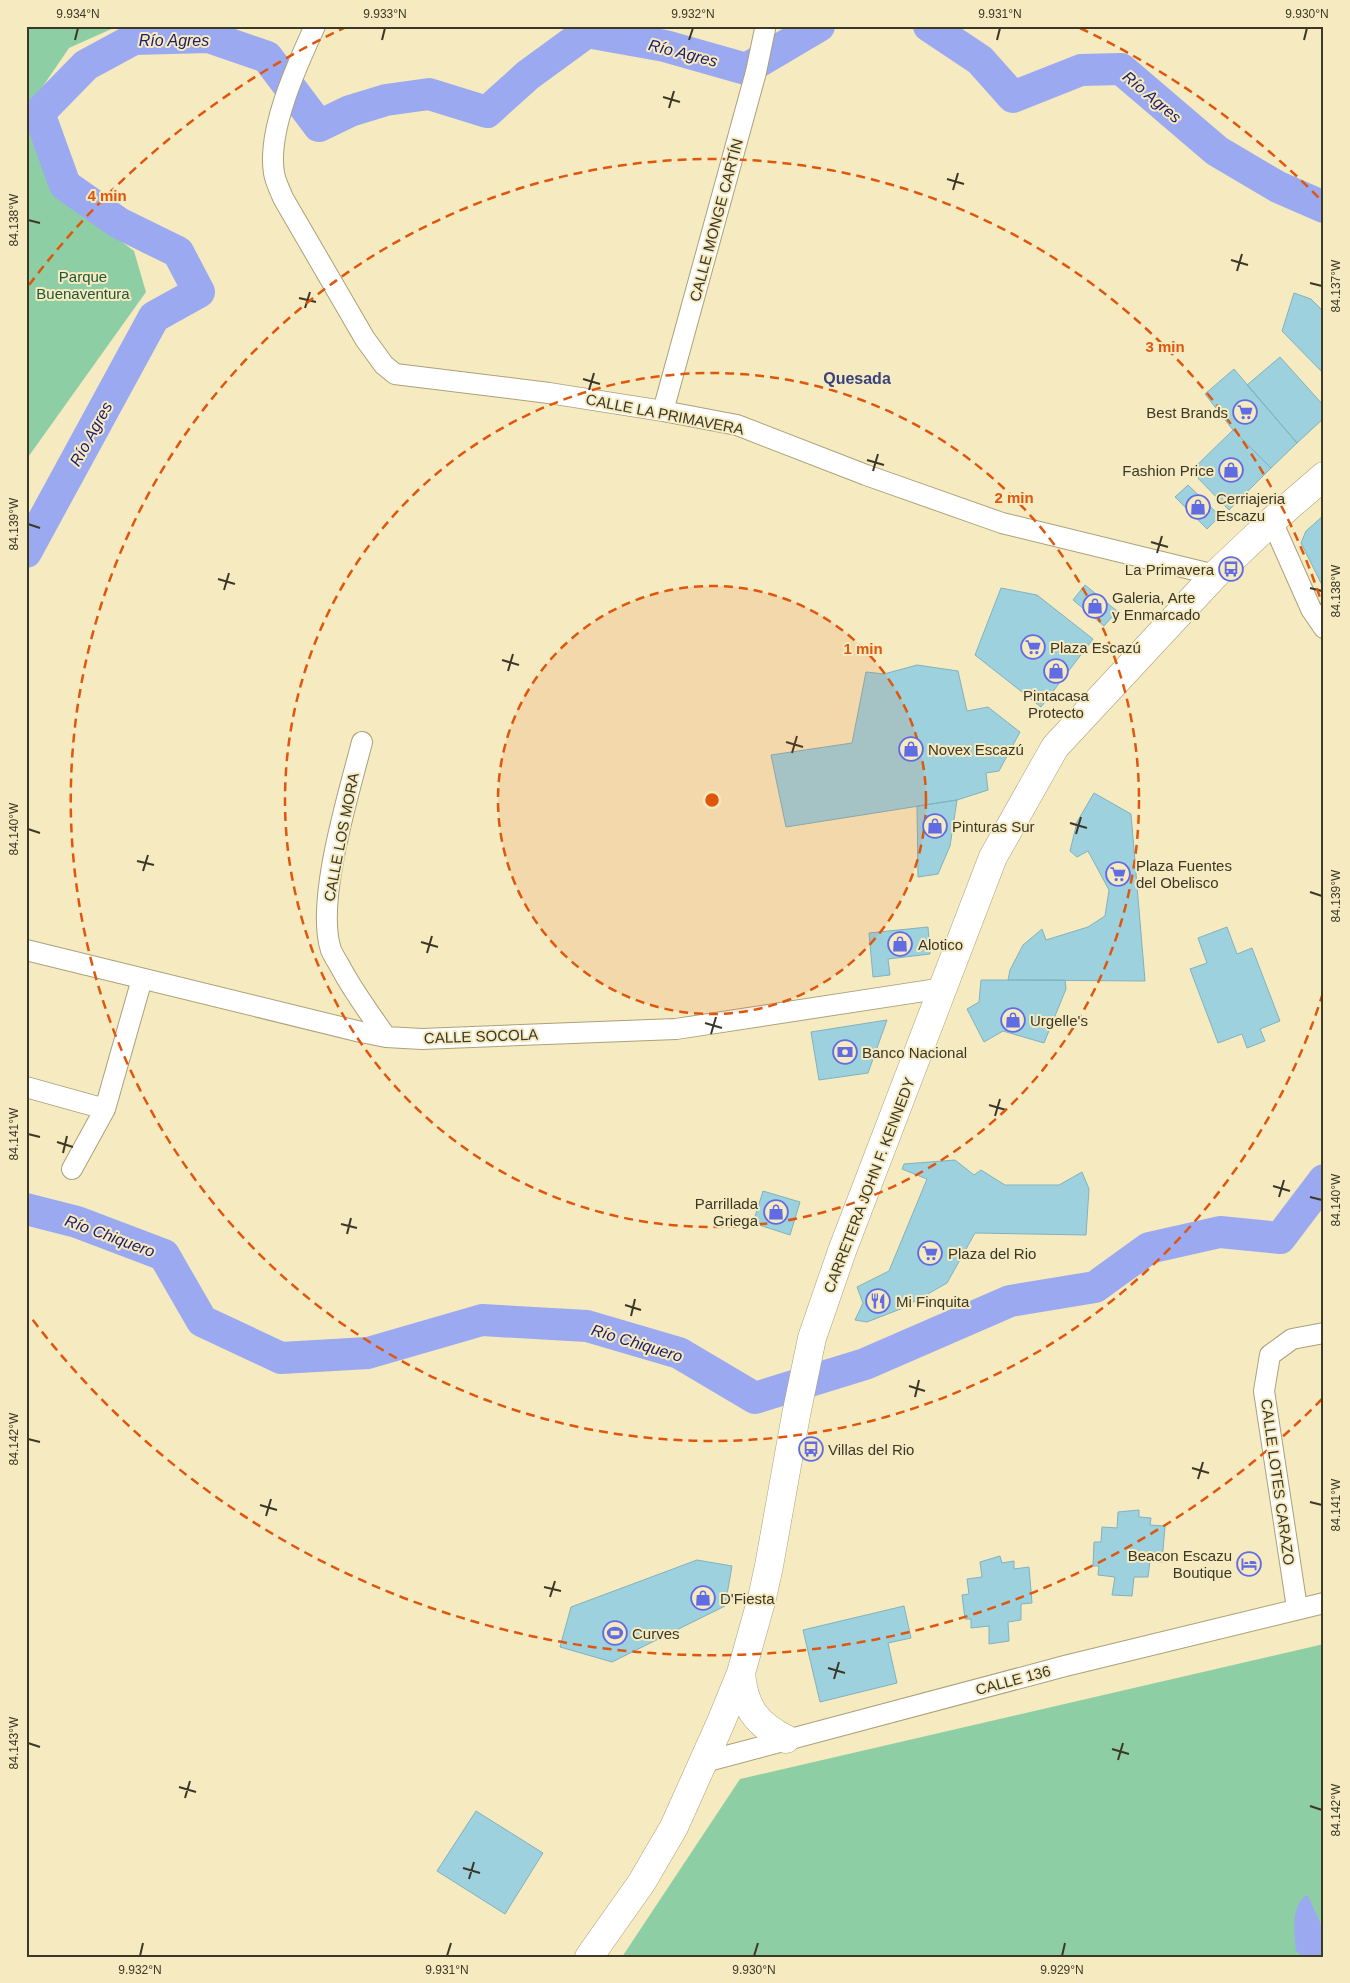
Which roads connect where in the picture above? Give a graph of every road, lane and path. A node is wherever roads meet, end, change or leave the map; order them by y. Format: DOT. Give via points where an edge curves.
graph roads {
  1 [pos="315,26"];
  2 [pos="765,29"];
  3 [pos="663,411"];
  4 [pos="1324,476"];
  5 [pos="1272,521"];
  6 [pos="1215,576"];
  7 [pos="1324,628"];
  8 [pos="362,742"];
  9 [pos="26,950"];
  10 [pos="142,979"];
  11 [pos="944,988"];
  12 [pos="386,1037"];
  13 [pos="26,1087"];
  14 [pos="105,1108"];
  15 [pos="72,1169"];
  16 [pos="1324,1333"];
  17 [pos="1324,1603"];
  18 [pos="1297,1608"];
  19 [pos="741,1673"];
  20 [pos="786,1739"];
  21 [pos="704,1762"];
  22 [pos="589,1957"];
  1 -- 3 [label="street, CALLE LA PRIMAVERA" via="299,60 274,137 274,173 282,198 365,339 384,365 395,374"];
  2 -- 3 [label="street, CALLE MONGE CARTÍN"];
  3 -- 6 [label="street, CALLE LA PRIMAVERA" via="737,425 1002,523"];
  4 -- 5 [label="main road, CARRETERA JOHN F. KENNEDY"];
  5 -- 6 [label="main road, CARRETERA JOHN F. KENNEDY"];
  5 -- 7 [label="street" via="1311,609"];
  6 -- 11 [label="main road, CARRETERA JOHN F. KENNEDY" via="1055,747 993,857"];
  8 -- 12 [label="street, CALLE LOS MORA" via="338,842 326,917 332,950 354,991"];
  9 -- 10 [label="street, CALLE SOCOLA"];
  10 -- 12 [label="street, CALLE SOCOLA"];
  10 -- 14 [label="street"];
  11 -- 12 [label="street, CALLE SOCOLA" via="676,1029 422,1039"];
  11 -- 19 [label="main road, CARRETERA JOHN F. KENNEDY" via="842,1251 812,1338 766,1582"];
  13 -- 14 [label="street"];
  14 -- 15 [label="street"];
  16 -- 18 [label="street, CALLE LOTES CARAZO" via="1292,1340 1270,1355 1264,1391"];
  17 -- 18 [label="street, CALLE 136"];
  18 -- 20 [label="street, CALLE 136"];
  19 -- 20 [label="main road" via="746,1698 758,1720 771,1732"];
  19 -- 21 [label="main road, CARRETERA JOHN F. KENNEDY"];
  20 -- 21 [label="street, CALLE 136"];
  21 -- 22 [label="main road, CARRETERA JOHN F. KENNEDY" via="670,1835 642,1882"];
}
